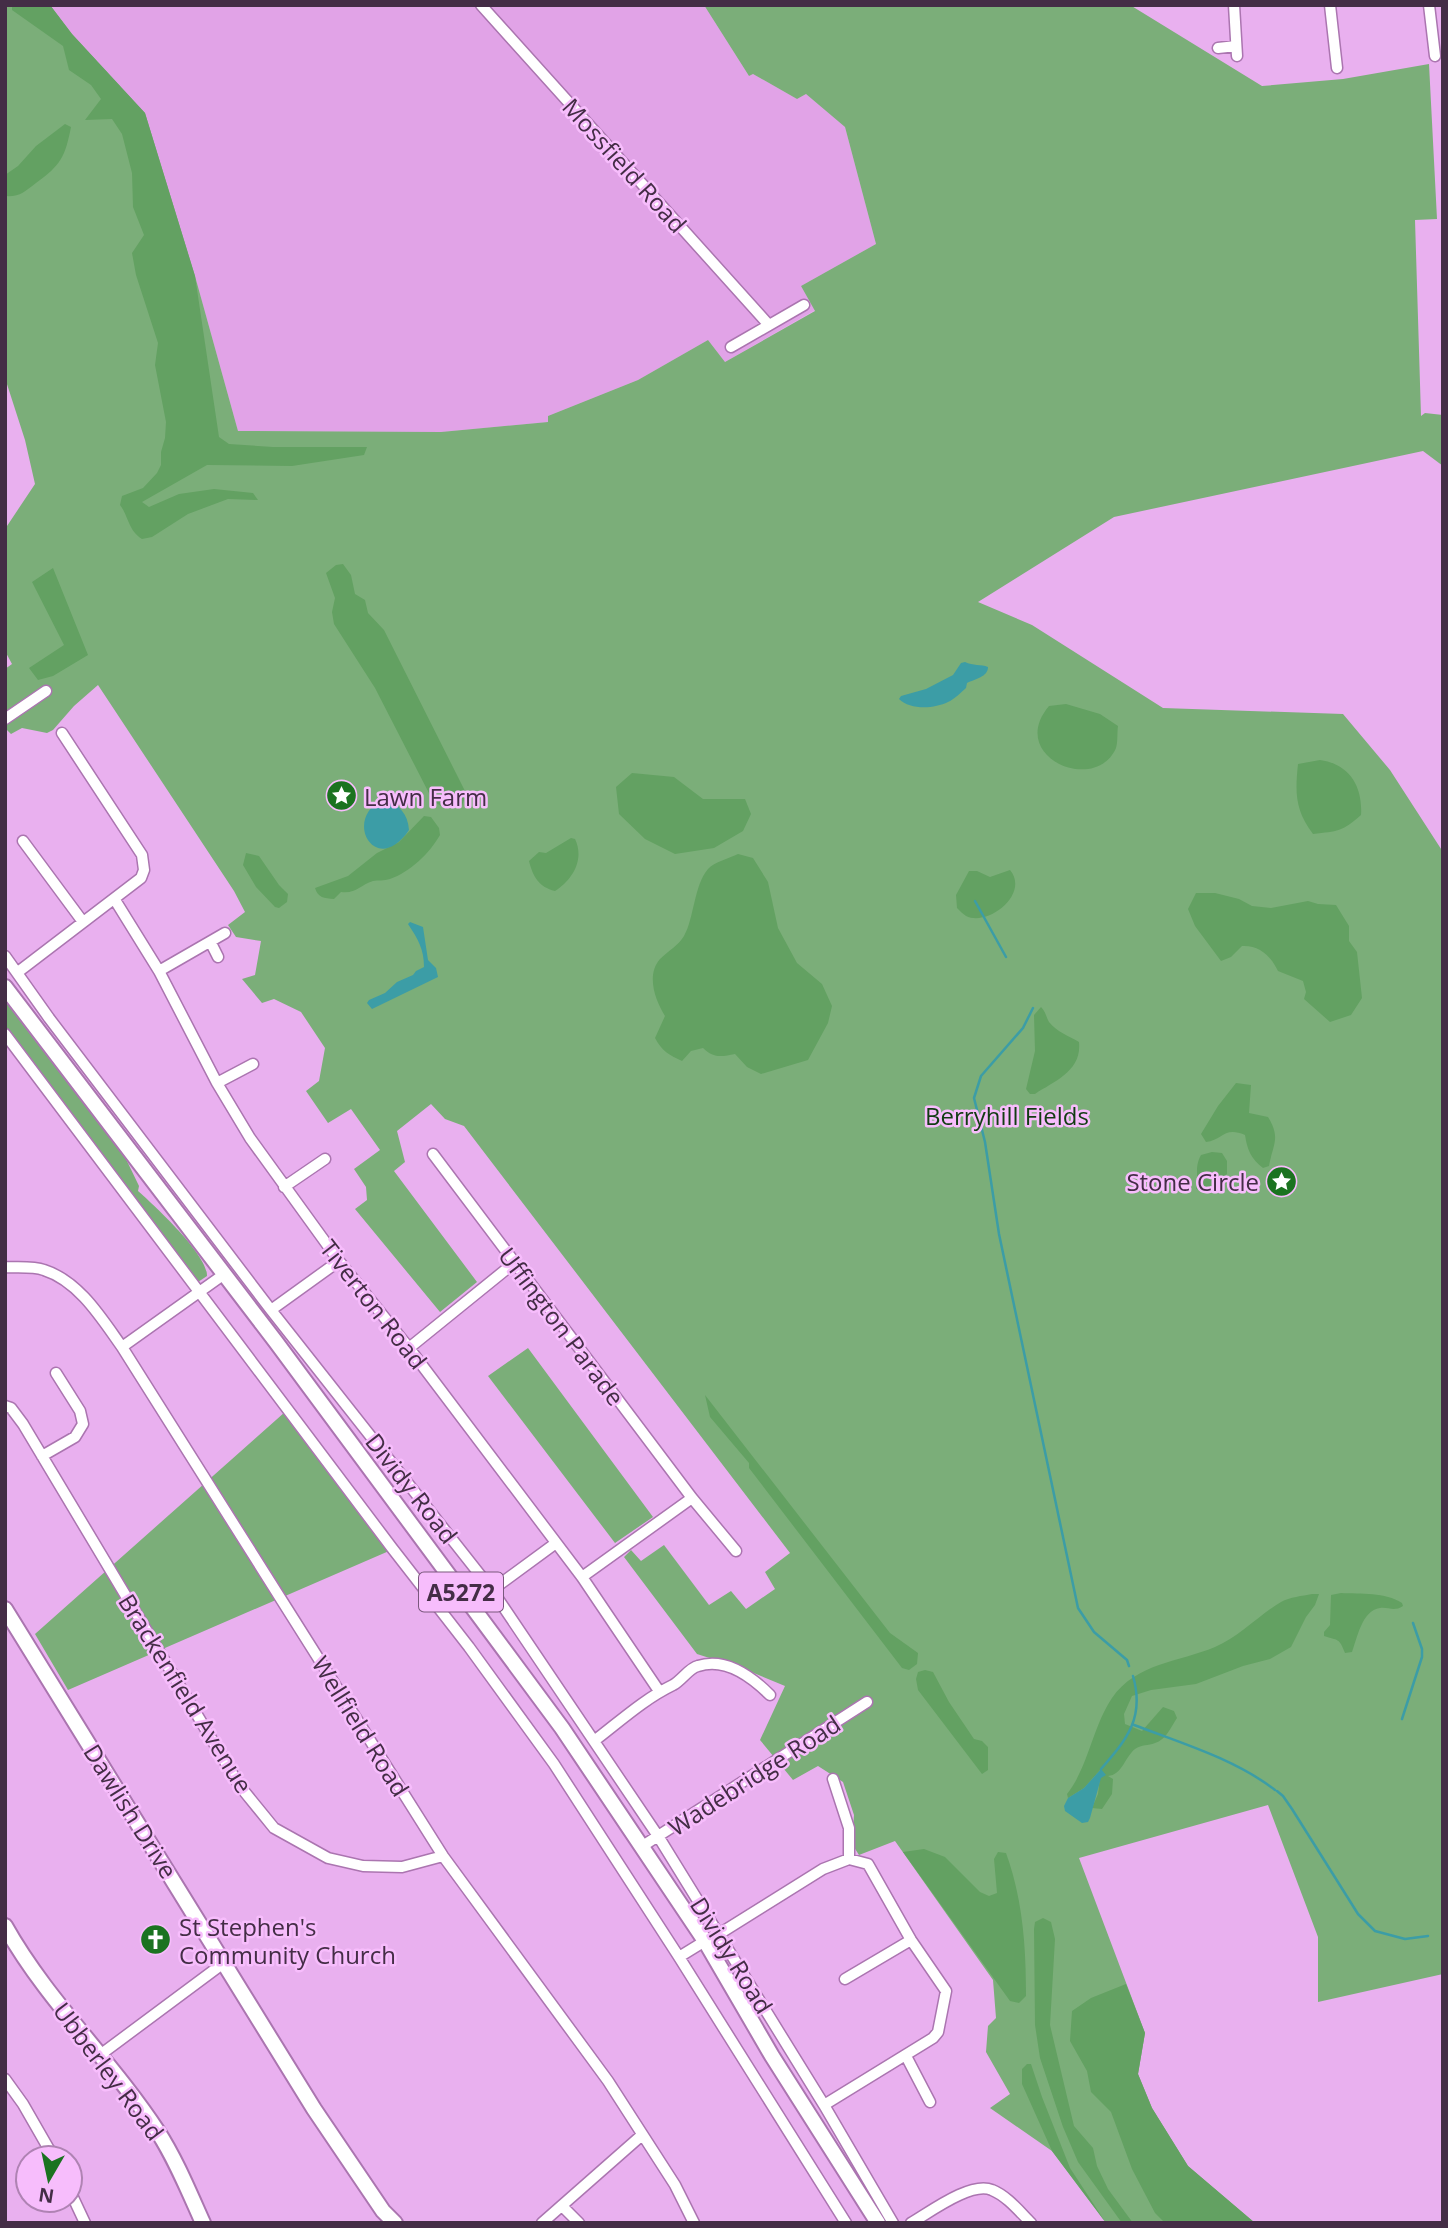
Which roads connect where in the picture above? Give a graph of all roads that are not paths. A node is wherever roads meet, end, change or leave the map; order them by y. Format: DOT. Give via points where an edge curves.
graph roads {
  1 [pos="481,5"];
  2 [pos="1234,5"];
  3 [pos="1330,5"];
  4 [pos="1429,5"];
  5 [pos="1218,48"];
  6 [pos="1435,56"];
  7 [pos="1337,68"];
  8 [pos="804,305"];
  9 [pos="769,325"];
  10 [pos="731,347"];
  11 [pos="46,691"];
  12 [pos="5,719"];
  13 [pos="62,733"];
  14 [pos="23,841"];
  15 [pos="115,900"];
  16 [pos="83,922"];
  17 [pos="225,933"];
  18 [pos="211,943"];
  19 [pos="5,956"];
  20 [pos="218,957"];
  21 [pos="159,971"];
  22 [pos="18,972"];
  23 [pos="5,987"];
  24 [pos="5,1034"];
  25 [pos="253,1063"];
  26 [pos="217,1083"];
  27 [pos="433,1154"];
  28 [pos="325,1158"];
  29 [pos="284,1187"];
  30 [pos="339,1261"];
  31 [pos="514,1263"];
  32 [pos="5,1267"];
  33 [pos="223,1275"];
  34 [pos="199,1293"];
  35 [pos="271,1310"];
  36 [pos="122,1347"];
  37 [pos="409,1348"];
  38 [pos="57,1373"];
  39 [pos="5,1406"];
  40 [pos="42,1456"];
  41 [pos="692,1498"];
  42 [pos="556,1543"];
  43 [pos="736,1551"];
  44 [pos="582,1577"];
  45 [pos="492,1590"];
  46 [pos="5,1609"];
  47 [pos="659,1691"];
  48 [pos="769,1695"];
  49 [pos="867,1702"];
  50 [pos="594,1741"];
  51 [pos="833,1779"];
  52 [pos="658,1836"];
  53 [pos="641,1847"];
  54 [pos="443,1856"];
  55 [pos="849,1859"];
  56 [pos="5,1926"];
  57 [pos="719,1934"];
  58 [pos="911,1940"];
  59 [pos="705,1941"];
  60 [pos="679,1957"];
  61 [pos="225,1962"];
  62 [pos="845,1979"];
  63 [pos="100,2054"];
  64 [pos="906,2056"];
  65 [pos="5,2079"];
  66 [pos="930,2102"];
  67 [pos="824,2105"];
  68 [pos="642,2135"];
  69 [pos="46,2144"];
  70 [pos="562,2206"];
  71 [pos="203,2223"];
  72 [pos="395,2223"];
  73 [pos="542,2223"];
  74 [pos="579,2223"];
  75 [pos="694,2223"];
  76 [pos="846,2223"];
  77 [pos="878,2223"];
  78 [pos="893,2223"];
  79 [pos="911,2223"];
  80 [pos="1031,2223"];
  1 -- 9 [label="street, Mossfield Road"];
  2 -- 5 [label="street" via="1236,51"];
  3 -- 7 [label="street"];
  4 -- 6 [label="street"];
  8 -- 9 [label="street"];
  9 -- 10 [label="street"];
  11 -- 12 [label="street"];
  13 -- 15 [label="street" via="142,855 141,878"];
  14 -- 16 [label="street"];
  15 -- 16 [label="street"];
  15 -- 21 [label="street, Tiverton Road"];
  16 -- 22 [label="street"];
  17 -- 18 [label="street"];
  18 -- 20 [label="street"];
  18 -- 21 [label="street"];
  19 -- 22 [label="street, Dividy Road"];
  21 -- 26 [label="street, Tiverton Road"];
  22 -- 35 [label="street, Dividy Road"];
  23 -- 33 [label="main road, Dividy Road / A5272"];
  24 -- 34 [label="street, Dividy Road"];
  25 -- 26 [label="street"];
  26 -- 29 [label="street, Tiverton Road"];
  27 -- 31 [label="street, Uffington Parade"];
  28 -- 29 [label="street"];
  29 -- 30 [label="street, Tiverton Road"];
  30 -- 35 [label="street"];
  30 -- 37 [label="street, Tiverton Road"];
  31 -- 37 [label="street"];
  31 -- 41 [label="street, Uffington Parade"];
  32 -- 36 [label="street, Wellfield Road" via="43,1269 68,1283"];
  33 -- 34 [label="street"];
  33 -- 53 [label="main road, Dividy Road / A5272" via="562,1728"];
  34 -- 36 [label="street"];
  34 -- 60 [label="street, Dividy Road" via="554,1764"];
  35 -- 45 [label="street, Dividy Road"];
  36 -- 54 [label="street, Wellfield Road"];
  37 -- 42 [label="street, Tiverton Road"];
  38 -- 40 [label="street" via="83,1424 75,1437"];
  39 -- 40 [label="street, Brackenfield Avenue" via="23,1424"];
  40 -- 54 [label="street, Brackenfield Avenue" via="239,1784 274,1828 328,1858 363,1866 402,1867"];
  41 -- 43 [label="street, Uffington Parade"];
  41 -- 44 [label="street"];
  42 -- 44 [label="street, Tiverton Road"];
  42 -- 45 [label="street"];
  44 -- 47 [label="street, Tiverton Road"];
  45 -- 50 [label="street, Dividy Road"];
  46 -- 61 [label="main road, Dawlish Drive"];
  47 -- 48 [label="street" via="697,1666 719,1664 749,1676"];
  47 -- 50 [label="street"];
  49 -- 52 [label="street, Wadebridge Road"];
  50 -- 52 [label="street, Dividy Road"];
  51 -- 55 [label="street" via="849,1828"];
  52 -- 53 [label="street, Wadebridge Road"];
  52 -- 57 [label="street, Dividy Road"];
  53 -- 59 [label="main road, Dividy Road / A5272"];
  54 -- 68 [label="street, Wellfield Road" via="608,2081"];
  55 -- 57 [label="street" via="823,1868"];
  55 -- 58 [label="street" via="867,1864"];
  56 -- 63 [label="main road, Ubberley Road" via="41,1983"];
  57 -- 67 [label="street, Dividy Road"];
  58 -- 62 [label="street"];
  58 -- 64 [label="street" via="946,1991 938,2032"];
  59 -- 60 [label="street, Dividy Road"];
  59 -- 77 [label="main road, Dividy Road / A5272"];
  60 -- 76 [label="street, Dividy Road"];
  61 -- 63 [label="street"];
  61 -- 72 [label="main road, Dawlish Drive" via="314,2109"];
  63 -- 71 [label="main road, Ubberley Road" via="159,2134"];
  64 -- 66 [label="street"];
  64 -- 67 [label="street"];
  65 -- 69 [label="street"];
  67 -- 78 [label="street, Dividy Road"];
  68 -- 70 [label="street"];
  68 -- 75 [label="street, Wellfield Road"];
  70 -- 73 [label="street"];
  70 -- 74 [label="street"];
  79 -- 80 [label="street" via="980,2187 998,2193"];
}
